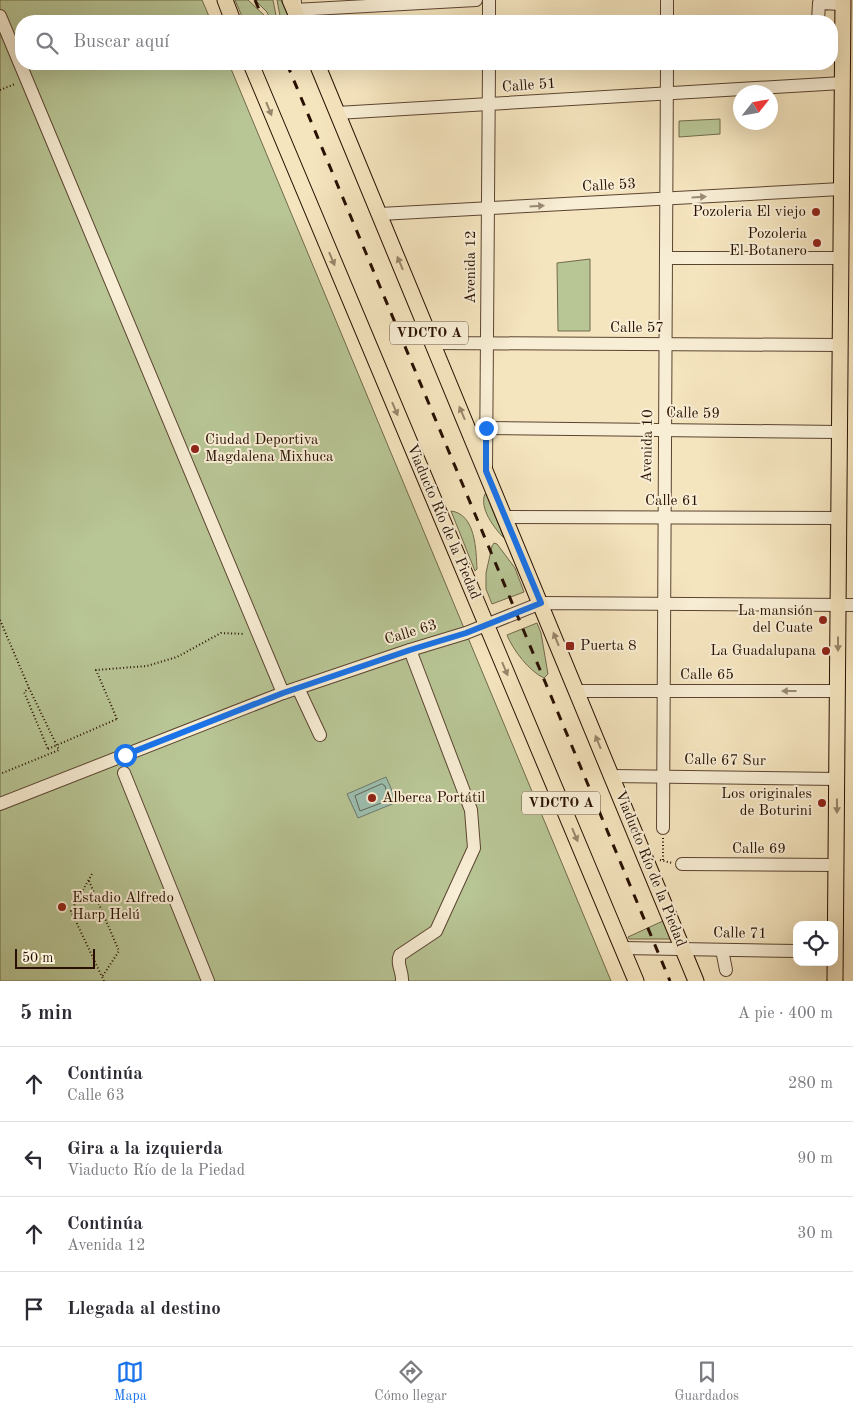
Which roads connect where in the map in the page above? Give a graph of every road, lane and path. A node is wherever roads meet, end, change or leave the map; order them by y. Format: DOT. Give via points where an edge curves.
graph roads {
  1 [pos="225,0"];
  2 [pos="476,0"];
  3 [pos="489,0"];
  4 [pos="667,0"];
  5 [pos="842,2"];
  6 [pos="295,8"];
  7 [pos="231,15"];
  8 [pos="489,15"];
  9 [pos="667,15"];
  10 [pos="818,15"];
  11 [pos="0,16"];
  12 [pos="838,44"];
  13 [pos="15,52"];
  14 [pos="838,61"];
  15 [pos="22,70"];
  16 [pos="254,70"];
  17 [pos="320,70"];
  18 [pos="489,70"];
  19 [pos="667,70"];
  20 [pos="26,79"];
  21 [pos="842,83"];
  22 [pos="0,90"];
  23 [pos="667,93"];
  24 [pos="489,104"];
  25 [pos="338,113"];
  26 [pos="841,190"];
  27 [pos="667,199"];
  28 [pos="488,209"];
  29 [pos="380,214"];
  30 [pos="666,258"];
  31 [pos="841,258"];
  32 [pos="433,343"];
  33 [pos="487,344"];
  34 [pos="665,344"];
  35 [pos="840,345"];
  36 [pos="486,428"];
  37 [pos="665,430"];
  38 [pos="839,432"];
  39 [pos="486,471"];
  40 [pos="506,517"];
  41 [pos="664,518"];
  42 [pos="839,518"];
  43 [pos="541,603"];
  44 [pos="664,604"];
  45 [pos="846,605"];
  46 [pos="0,620"];
  47 [pos="486,624"];
  48 [pos="259,634"];
  49 [pos="410,650"];
  50 [pos="29,688"];
  51 [pos="298,688"];
  52 [pos="577,691"];
  53 [pos="663,691"];
  54 [pos="838,691"];
  55 [pos="283,693"];
  56 [pos="320,734"];
  57 [pos="124,773"];
  58 [pos="0,774"];
  59 [pos="612,776"];
  60 [pos="663,777"];
  61 [pos="837,779"];
  62 [pos="0,804"];
  63 [pos="663,828"];
  64 [pos="645,858"];
  65 [pos="663,861"];
  66 [pos="682,864"];
  67 [pos="836,866"];
  68 [pos="92,874"];
  69 [pos="89,881"];
  70 [pos="835,921"];
  71 [pos="623,948"];
  72 [pos="683,949"];
  73 [pos="722,950"];
  74 [pos="793,951"];
  75 [pos="835,966"];
  76 [pos="726,970"];
  77 [pos="102,977"];
  78 [pos="104,981"];
  79 [pos="208,981"];
  80 [pos="402,981"];
  81 [pos="636,981"];
  82 [pos="696,981"];
  83 [pos="835,981"];
  1 -- 7 [label="main road"];
  2 -- 6 [label="street"];
  3 -- 8 [label="street"];
  4 -- 9 [label="street"];
  5 -- 10 [label="street" via="819,3"];
  5 -- 12 [label="main road"];
  11 -- 13 [label="street"];
  14 -- 21 [label="main road"];
  15 -- 20 [label="street"];
  16 -- 47 [label="main road, Viaducto Río de la Piedad / VDCTO A, one-way"];
  17 -- 25 [label="main road, Viaducto Río de la Piedad / VDCTO A"];
  18 -- 24 [label="street, Avenida 12"];
  19 -- 23 [label="street, Avenida 10"];
  20 -- 22 [label="path"];
  20 -- 48 [label="street"];
  21 -- 23 [label="street, Calle 51"];
  21 -- 26 [label="main road"];
  23 -- 24 [label="street, Calle 51"];
  23 -- 27 [label="street, Avenida 10"];
  24 -- 25 [label="street, Calle 51"];
  24 -- 28 [label="street, Avenida 12"];
  25 -- 29 [label="main road, Viaducto Río de la Piedad / VDCTO A"];
  27 -- 26 [label="street, Calle 53, one-way"];
  26 -- 31 [label="main road"];
  28 -- 27 [label="street, Calle 53, one-way"];
  27 -- 30 [label="street, Avenida 10"];
  28 -- 29 [label="street, Calle 53"];
  28 -- 33 [label="street, Avenida 12"];
  32 -- 29 [label="main road, Viaducto Río de la Piedad / VDCTO A, one-way"];
  30 -- 31 [label="street"];
  30 -- 34 [label="street, Avenida 10"];
  31 -- 35 [label="main road"];
  32 -- 33 [label="street, Calle 57"];
  39 -- 32 [label="main road, Viaducto Río de la Piedad / VDCTO A, one-way"];
  33 -- 34 [label="street, Calle 57"];
  33 -- 36 [label="street, Avenida 12"];
  34 -- 35 [label="street, Calle 57"];
  34 -- 37 [label="street, Avenida 10"];
  35 -- 38 [label="main road"];
  36 -- 37 [label="street, Calle 59"];
  36 -- 39 [label="street, Avenida 12"];
  37 -- 38 [label="street, Calle 59"];
  37 -- 41 [label="street, Avenida 10"];
  38 -- 42 [label="main road"];
  39 -- 40 [label="main road, Viaducto Río de la Piedad / VDCTO A"];
  40 -- 41 [label="street, Calle 61"];
  40 -- 43 [label="main road, Viaducto Río de la Piedad / VDCTO A"];
  41 -- 42 [label="street, Calle 61"];
  41 -- 44 [label="street, Avenida 10"];
  42 -- 45 [label="main road"];
  43 -- 44 [label="street, Calle 63"];
  43 -- 47 [label="street, Calle 63"];
  52 -- 43 [label="main road, Viaducto Río de la Piedad / VDCTO A, one-way"];
  44 -- 45 [label="street, Calle 63"];
  44 -- 53 [label="street, Avenida 10"];
  45 -- 54 [label="main road, one-way"];
  46 -- 50 [label="path"];
  47 -- 49 [label="street, Calle 63"];
  47 -- 71 [label="main road, Viaducto Río de la Piedad / VDCTO A, one-way"];
  48 -- 50 [label="path, bridge" via="221,633 177,657 147,666 96,670 117,719 48,749 24,692"];
  48 -- 55 [label="street"];
  49 -- 51 [label="street, Calle 63"];
  49 -- 80 [label="street" via="470,810 474,848 436,930 400,955"];
  50 -- 58 [label="path" via="58,750"];
  51 -- 55 [label="street, Calle 63"];
  51 -- 56 [label="street"];
  52 -- 53 [label="street, Calle 65"];
  59 -- 52 [label="main road, Viaducto Río de la Piedad / VDCTO A, one-way"];
  54 -- 53 [label="street, Calle 65, one-way"];
  53 -- 60 [label="street, Avenida 10"];
  54 -- 61 [label="main road"];
  55 -- 62 [label="street, Calle 63"];
  57 -- 79 [label="street"];
  59 -- 60 [label="street, Calle 67 Sur"];
  59 -- 64 [label="main road, Viaducto Río de la Piedad / VDCTO A"];
  60 -- 61 [label="street, Calle 67 Sur"];
  60 -- 63 [label="street, Avenida 10"];
  61 -- 67 [label="main road, one-way"];
  63 -- 65 [label="path"];
  64 -- 65 [label="path"];
  64 -- 72 [label="main road, Viaducto Río de la Piedad / VDCTO A"];
  65 -- 66 [label="path"];
  66 -- 67 [label="street, Calle 69"];
  67 -- 70 [label="main road"];
  68 -- 69 [label="path"];
  69 -- 77 [label="path" via="119,951"];
  69 -- 77 [label="path" via="71,911"];
  71 -- 72 [label="street, Calle 71"];
  71 -- 81 [label="main road, Viaducto Río de la Piedad / VDCTO A"];
  72 -- 73 [label="street, Calle 71"];
  72 -- 82 [label="main road, Viaducto Río de la Piedad / VDCTO A"];
  73 -- 74 [label="street, Calle 71"];
  73 -- 76 [label="street"];
  75 -- 83 [label="main road"];
  77 -- 78 [label="path"];
}
